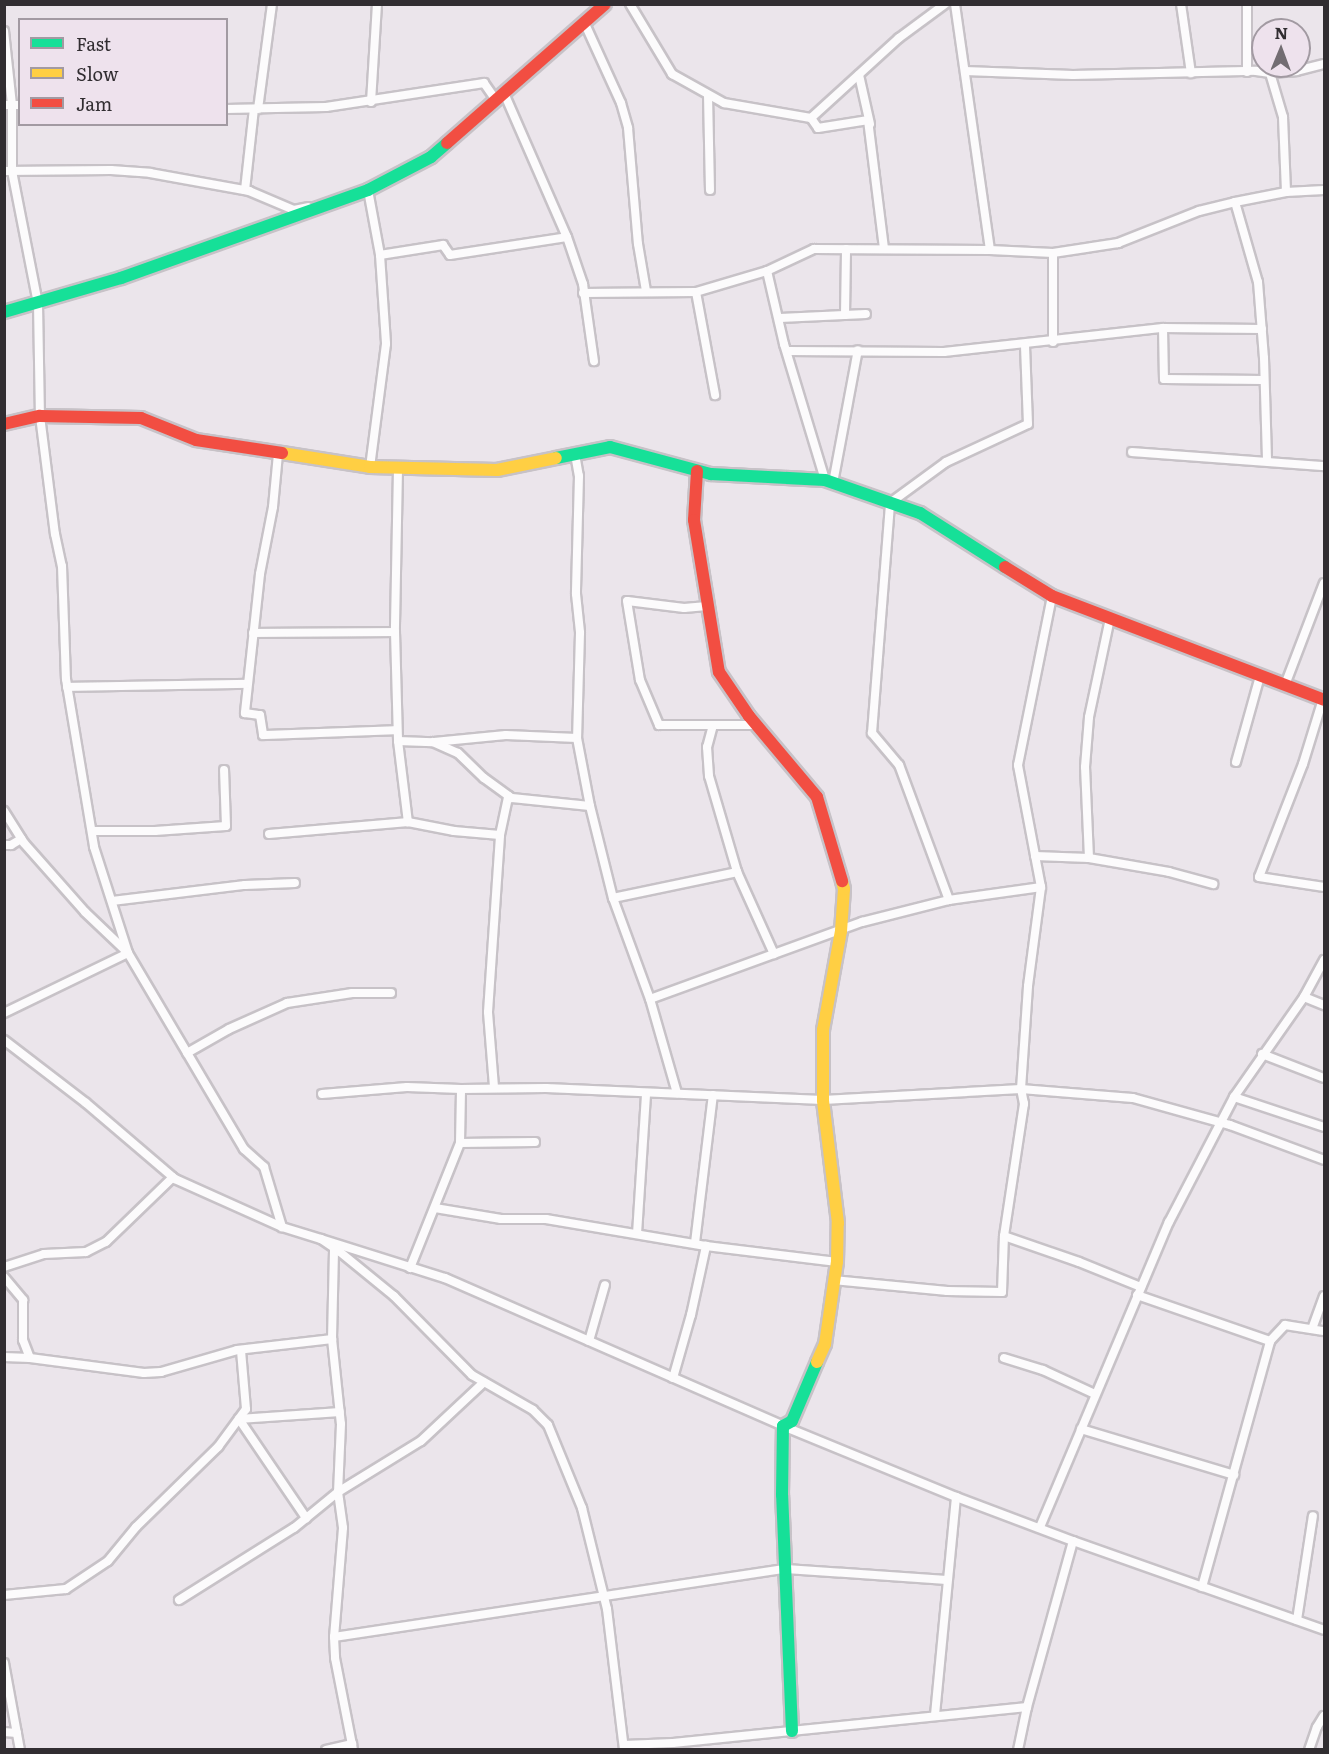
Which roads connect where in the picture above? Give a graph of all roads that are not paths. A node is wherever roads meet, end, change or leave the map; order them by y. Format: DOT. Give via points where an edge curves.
graph roads {
  1 [pos="272,4"];
  2 [pos="377,4"];
  3 [pos="605,4"];
  4 [pos="630,4"];
  5 [pos="945,4"];
  6 [pos="955,4"];
  7 [pos="1181,4"];
  8 [pos="1247,4"];
  9 [pos="585,24"];
  10 [pos="4,31"];
  11 [pos="965,71"];
  12 [pos="1247,72"];
  13 [pos="1251,72"];
  14 [pos="1191,73"];
  15 [pos="859,75"];
  16 [pos="1271,78"];
  17 [pos="708,95"];
  18 [pos="500,96"];
  19 [pos="371,102"];
  20 [pos="12,105"];
  21 [pos="228,109"];
  22 [pos="256,109"];
  23 [pos="811,118"];
  24 [pos="868,120"];
  25 [pos="8,171"];
  26 [pos="245,190"];
  27 [pos="368,190"];
  28 [pos="710,190"];
  29 [pos="1324,190"];
  30 [pos="1286,192"];
  31 [pos="335,202"];
  32 [pos="1235,202"];
  33 [pos="567,237"];
  34 [pos="846,249"];
  35 [pos="884,249"];
  36 [pos="990,250"];
  37 [pos="1053,253"];
  38 [pos="380,255"];
  39 [pos="767,271"];
  40 [pos="646,291"];
  41 [pos="583,292"];
  42 [pos="696,292"];
  43 [pos="38,304"];
  44 [pos="4,312"];
  45 [pos="866,314"];
  46 [pos="845,315"];
  47 [pos="780,318"];
  48 [pos="1163,328"];
  49 [pos="1262,328"];
  50 [pos="1053,342"];
  51 [pos="1025,345"];
  52 [pos="858,350"];
  53 [pos="787,351"];
  54 [pos="594,361"];
  55 [pos="1263,380"];
  56 [pos="715,395"];
  57 [pos="40,416"];
  58 [pos="4,424"];
  59 [pos="1132,452"];
  60 [pos="278,454"];
  61 [pos="575,454"];
  62 [pos="1267,461"];
  63 [pos="1324,466"];
  64 [pos="370,467"];
  65 [pos="398,469"];
  66 [pos="697,471"];
  67 [pos="829,482"];
  68 [pos="890,503"];
  69 [pos="1324,583"];
  70 [pos="1052,596"];
  71 [pos="707,606"];
  72 [pos="1110,618"];
  73 [pos="395,632"];
  74 [pos="253,633"];
  75 [pos="1260,676"];
  76 [pos="247,684"];
  77 [pos="1285,685"];
  78 [pos="68,687"];
  79 [pos="1324,700"];
  80 [pos="713,725"];
  81 [pos="757,725"];
  82 [pos="398,730"];
  83 [pos="577,738"];
  84 [pos="398,741"];
  85 [pos="433,742"];
  86 [pos="1236,762"];
  87 [pos="224,770"];
  88 [pos="508,795"];
  89 [pos="590,806"];
  90 [pos="4,811"];
  91 [pos="408,822"];
  92 [pos="92,831"];
  93 [pos="269,834"];
  94 [pos="500,835"];
  95 [pos="21,839"];
  96 [pos="4,845"];
  97 [pos="1035,856"];
  98 [pos="1089,858"];
  99 [pos="737,872"];
  100 [pos="295,883"];
  101 [pos="1213,884"];
  102 [pos="1041,887"];
  103 [pos="1324,887"];
  104 [pos="613,898"];
  105 [pos="949,900"];
  106 [pos="112,901"];
  107 [pos="841,931"];
  108 [pos="128,953"];
  109 [pos="774,954"];
  110 [pos="1324,960"];
  111 [pos="391,993"];
  112 [pos="1304,997"];
  113 [pos="650,999"];
  114 [pos="1324,1005"];
  115 [pos="4,1013"];
  116 [pos="4,1040"];
  117 [pos="188,1053"];
  118 [pos="1262,1054"];
  119 [pos="1324,1078"];
  120 [pos="494,1087"];
  121 [pos="461,1089"];
  122 [pos="1021,1089"];
  123 [pos="646,1093"];
  124 [pos="322,1094"];
  125 [pos="677,1094"];
  126 [pos="713,1095"];
  127 [pos="1233,1097"];
  128 [pos="824,1100"];
  129 [pos="1220,1122"];
  130 [pos="1324,1127"];
  131 [pos="535,1142"];
  132 [pos="460,1143"];
  133 [pos="1324,1160"];
  134 [pos="173,1177"];
  135 [pos="435,1208"];
  136 [pos="282,1227"];
  137 [pos="637,1234"];
  138 [pos="1004,1236"];
  139 [pos="321,1239"];
  140 [pos="695,1243"];
  141 [pos="706,1246"];
  142 [pos="334,1248"];
  143 [pos="837,1262"];
  144 [pos="4,1267"];
  145 [pos="410,1268"];
  146 [pos="4,1278"];
  147 [pos="833,1280"];
  148 [pos="605,1285"];
  149 [pos="1139,1291"];
  150 [pos="1324,1296"];
  151 [pos="1312,1329"];
  152 [pos="1324,1331"];
  153 [pos="332,1338"];
  154 [pos="589,1341"];
  155 [pos="1270,1341"];
  156 [pos="241,1351"];
  157 [pos="4,1357"];
  158 [pos="30,1358"];
  159 [pos="1004,1358"];
  160 [pos="674,1378"];
  161 [pos="484,1382"];
  162 [pos="1095,1394"];
  163 [pos="340,1412"];
  164 [pos="239,1419"];
  165 [pos="783,1426"];
  166 [pos="1081,1430"];
  167 [pos="1234,1474"];
  168 [pos="338,1492"];
  169 [pos="956,1497"];
  170 [pos="1313,1515"];
  171 [pos="306,1518"];
  172 [pos="1040,1527"];
  173 [pos="1073,1541"];
  174 [pos="786,1569"];
  175 [pos="947,1580"];
  176 [pos="1202,1587"];
  177 [pos="4,1595"];
  178 [pos="604,1597"];
  179 [pos="179,1600"];
  180 [pos="1297,1620"];
  181 [pos="1324,1630"];
  182 [pos="334,1637"];
  183 [pos="4,1663"];
  184 [pos="1027,1707"];
  185 [pos="935,1714"];
  186 [pos="1324,1716"];
  187 [pos="792,1731"];
  188 [pos="4,1732"];
  189 [pos="17,1733"];
  190 [pos="352,1747"];
  191 [pos="624,1747"];
  192 [pos="20,1749"];
  193 [pos="326,1749"];
  194 [pos="1018,1749"];
  195 [pos="1309,1749"];
  1 -- 22 [label="street"];
  2 -- 19 [label="street"];
  3 -- 9 [label="street"];
  4 -- 17 [label="street" via="672,74"];
  5 -- 15 [label="street" via="899,38"];
  6 -- 11 [label="street"];
  7 -- 14 [label="street"];
  8 -- 12 [label="street"];
  9 -- 18 [label="street"];
  9 -- 40 [label="street" via="621,103 628,128"];
  10 -- 20 [label="street"];
  11 -- 14 [label="street" via="1073,75"];
  11 -- 36 [label="street"];
  12 -- 13 [label="street"];
  12 -- 14 [label="street"];
  15 -- 23 [label="street"];
  15 -- 24 [label="street"];
  16 -- 30 [label="street" via="1283,117"];
  17 -- 23 [label="street" via="724,103"];
  17 -- 28 [label="street"];
  18 -- 19 [label="street" via="484,83"];
  18 -- 27 [label="street" via="432,157"];
  18 -- 33 [label="street"];
  19 -- 22 [label="street" via="301,110"];
  20 -- 25 [label="street"];
  21 -- 22 [label="street"];
  22 -- 26 [label="street"];
  23 -- 24 [label="street" via="818,128"];
  24 -- 35 [label="street"];
  25 -- 26 [label="street" via="121,170"];
  25 -- 43 [label="street"];
  26 -- 31 [label="street" via="294,210"];
  27 -- 31 [label="street"];
  27 -- 38 [label="street"];
  29 -- 30 [label="street"];
  30 -- 32 [label="street"];
  31 -- 43 [label="street"];
  32 -- 37 [label="street" via="1199,211 1118,243"];
  32 -- 49 [label="street" via="1258,282"];
  33 -- 38 [label="street" via="450,255 443,245"];
  33 -- 41 [label="street" via="584,284"];
  34 -- 35 [label="street"];
  34 -- 39 [label="street" via="814,249"];
  34 -- 46 [label="street"];
  35 -- 36 [label="street"];
  36 -- 37 [label="street"];
  37 -- 50 [label="street"];
  38 -- 64 [label="street" via="386,344"];
  39 -- 42 [label="street"];
  39 -- 47 [label="street"];
  40 -- 41 [label="street"];
  40 -- 42 [label="street"];
  41 -- 54 [label="street"];
  42 -- 56 [label="street"];
  43 -- 44 [label="street"];
  43 -- 57 [label="street"];
  45 -- 46 [label="street"];
  46 -- 47 [label="street"];
  47 -- 53 [label="street"];
  48 -- 49 [label="street"];
  48 -- 50 [label="street"];
  48 -- 55 [label="street" via="1164,379"];
  49 -- 55 [label="street"];
  50 -- 51 [label="street"];
  51 -- 52 [label="street" via="944,352"];
  51 -- 68 [label="street" via="1028,424 946,462"];
  52 -- 53 [label="street"];
  52 -- 67 [label="street"];
  53 -- 67 [label="street"];
  55 -- 62 [label="street"];
  57 -- 58 [label="street"];
  57 -- 60 [label="street" via="141,418 196,440"];
  57 -- 78 [label="street" via="62,566"];
  59 -- 62 [label="street"];
  60 -- 64 [label="street"];
  60 -- 74 [label="street"];
  61 -- 65 [label="street" via="497,470"];
  61 -- 66 [label="street" via="610,447"];
  61 -- 83 [label="street" via="579,476"];
  62 -- 63 [label="street"];
  64 -- 65 [label="street"];
  65 -- 73 [label="street"];
  66 -- 67 [label="street"];
  66 -- 71 [label="street" via="694,520"];
  67 -- 68 [label="street"];
  68 -- 70 [label="street" via="920,513"];
  68 -- 105 [label="street" via="872,733 899,765"];
  69 -- 77 [label="street"];
  70 -- 72 [label="street"];
  70 -- 97 [label="street" via="1018,765"];
  71 -- 80 [label="street" via="684,608 627,601 640,681 658,725"];
  71 -- 81 [label="street" via="719,672"];
  72 -- 75 [label="street"];
  72 -- 98 [label="street" via="1089,717 1085,767"];
  73 -- 74 [label="street"];
  73 -- 82 [label="street"];
  74 -- 76 [label="street"];
  75 -- 77 [label="street"];
  75 -- 86 [label="street"];
  76 -- 78 [label="street"];
  76 -- 82 [label="street" via="244,713 260,715 263,735"];
  77 -- 79 [label="street"];
  78 -- 92 [label="street"];
  79 -- 103 [label="street" via="1304,764 1259,877"];
  80 -- 81 [label="street"];
  80 -- 99 [label="street" via="707,765"];
  81 -- 107 [label="street" via="817,797 844,889"];
  82 -- 84 [label="street"];
  83 -- 85 [label="street" via="506,735"];
  83 -- 89 [label="street"];
  84 -- 85 [label="street"];
  84 -- 91 [label="street"];
  85 -- 88 [label="street" via="458,753"];
  87 -- 92 [label="street" via="226,826"];
  88 -- 89 [label="street"];
  88 -- 94 [label="street"];
  89 -- 104 [label="street"];
  90 -- 95 [label="street"];
  91 -- 93 [label="street"];
  91 -- 94 [label="street"];
  92 -- 106 [label="street"];
  94 -- 120 [label="street" via="488,1012"];
  95 -- 96 [label="street"];
  95 -- 108 [label="street" via="85,912"];
  97 -- 98 [label="street"];
  97 -- 102 [label="street"];
  98 -- 101 [label="street"];
  99 -- 104 [label="street"];
  99 -- 109 [label="street"];
  100 -- 106 [label="street" via="244,885"];
  102 -- 105 [label="street"];
  102 -- 122 [label="street" via="1028,986"];
  104 -- 113 [label="street"];
  105 -- 107 [label="street"];
  106 -- 108 [label="street"];
  107 -- 109 [label="street"];
  107 -- 128 [label="street" via="823,1030"];
  108 -- 115 [label="street"];
  108 -- 117 [label="street"];
  109 -- 113 [label="street"];
  110 -- 112 [label="street"];
  111 -- 117 [label="street" via="352,993 287,1003"];
  112 -- 114 [label="street"];
  112 -- 118 [label="street"];
  113 -- 125 [label="street"];
  116 -- 134 [label="street"];
  117 -- 136 [label="street" via="244,1149 264,1167"];
  118 -- 119 [label="street"];
  118 -- 127 [label="street"];
  120 -- 121 [label="street"];
  120 -- 123 [label="street"];
  121 -- 124 [label="street" via="407,1087"];
  121 -- 132 [label="street"];
  122 -- 128 [label="street"];
  122 -- 129 [label="street" via="1133,1098"];
  122 -- 138 [label="street" via="1024,1104"];
  123 -- 125 [label="street"];
  123 -- 137 [label="street"];
  125 -- 126 [label="street"];
  126 -- 128 [label="street"];
  126 -- 140 [label="street"];
  127 -- 129 [label="street"];
  127 -- 130 [label="street"];
  128 -- 143 [label="street" via="838,1223"];
  129 -- 133 [label="street"];
  129 -- 149 [label="street"];
  131 -- 132 [label="street"];
  132 -- 135 [label="street"];
  134 -- 136 [label="street"];
  134 -- 144 [label="street" via="106,1242 86,1252 44,1254"];
  135 -- 137 [label="street" via="501,1219 546,1219"];
  135 -- 145 [label="street"];
  136 -- 139 [label="street"];
  137 -- 140 [label="street"];
  138 -- 147 [label="street" via="1002,1292"];
  138 -- 149 [label="street" via="1079,1262"];
  139 -- 142 [label="street"];
  139 -- 145 [label="street"];
  140 -- 141 [label="street"];
  141 -- 143 [label="street"];
  141 -- 160 [label="street"];
  142 -- 153 [label="street"];
  142 -- 161 [label="street" via="394,1296 472,1375"];
  143 -- 147 [label="street"];
  145 -- 154 [label="street" via="445,1278"];
  146 -- 158 [label="street" via="23,1300 23,1340"];
  147 -- 165 [label="street" via="825,1344 792,1421"];
  148 -- 154 [label="street"];
  149 -- 155 [label="street"];
  149 -- 162 [label="street"];
  150 -- 151 [label="street"];
  151 -- 152 [label="street"];
  151 -- 155 [label="street" via="1285,1325"];
  153 -- 156 [label="street"];
  153 -- 163 [label="street"];
  154 -- 160 [label="street"];
  155 -- 167 [label="street"];
  156 -- 158 [label="street" via="144,1373"];
  156 -- 164 [label="street" via="246,1409"];
  157 -- 158 [label="street"];
  159 -- 162 [label="street" via="1043,1370"];
  160 -- 165 [label="street"];
  161 -- 168 [label="street" via="422,1441"];
  161 -- 178 [label="street" via="532,1410 548,1425 582,1508"];
  162 -- 166 [label="street"];
  163 -- 164 [label="street"];
  163 -- 168 [label="street"];
  164 -- 171 [label="street"];
  164 -- 177 [label="street" via="218,1447 136,1527 108,1561 66,1589"];
  165 -- 169 [label="street"];
  165 -- 174 [label="street"];
  166 -- 167 [label="street"];
  166 -- 172 [label="street"];
  167 -- 176 [label="street"];
  168 -- 171 [label="street"];
  168 -- 182 [label="street" via="343,1528"];
  169 -- 172 [label="street"];
  169 -- 175 [label="street"];
  170 -- 180 [label="street"];
  171 -- 179 [label="street"];
  172 -- 173 [label="street"];
  173 -- 176 [label="street"];
  173 -- 184 [label="street"];
  174 -- 175 [label="street"];
  174 -- 178 [label="street"];
  174 -- 187 [label="street"];
  175 -- 185 [label="street"];
  176 -- 180 [label="street"];
  178 -- 182 [label="street"];
  178 -- 191 [label="street" via="618,1679"];
  180 -- 181 [label="street"];
  182 -- 190 [label="street" via="334,1658"];
  183 -- 189 [label="street"];
  184 -- 185 [label="street"];
  184 -- 194 [label="street"];
  185 -- 187 [label="street"];
  186 -- 195 [label="street"];
  187 -- 191 [label="street"];
  188 -- 189 [label="street"];
  189 -- 192 [label="street"];
  190 -- 193 [label="street"];
}
